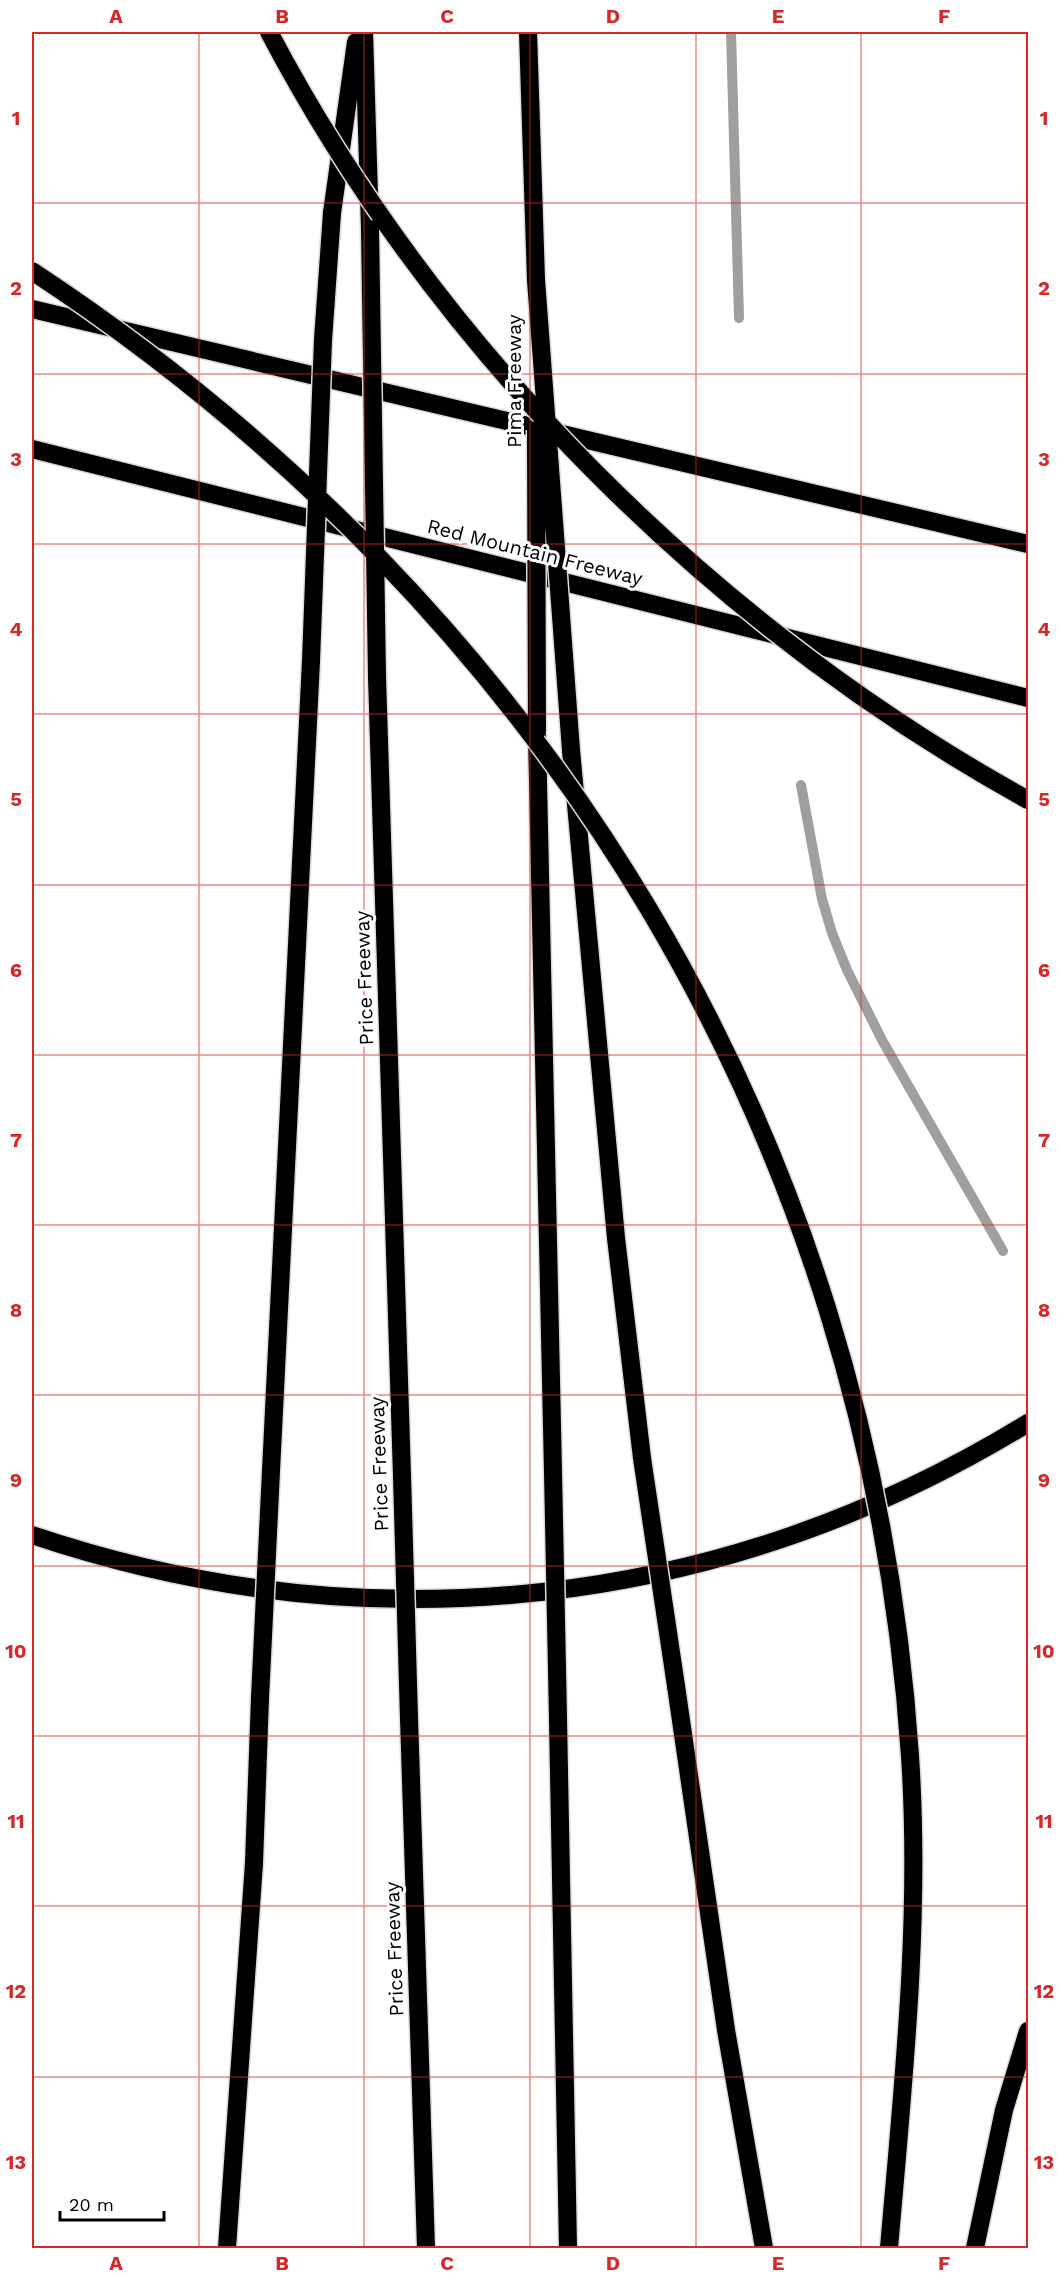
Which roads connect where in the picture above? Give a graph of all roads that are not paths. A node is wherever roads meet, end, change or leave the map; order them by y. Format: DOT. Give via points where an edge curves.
graph roads {
  1 [pos="269,32"];
  2 [pos="357,32"];
  3 [pos="364,32"];
  4 [pos="528,32"];
  5 [pos="32,271"];
  6 [pos="536,280"];
  7 [pos="32,309"];
  8 [pos="32,449"];
  9 [pos="1029,544"];
  10 [pos="1029,698"];
  11 [pos="1029,800"];
  12 [pos="1029,1423"];
  13 [pos="32,1535"];
  14 [pos="1029,2031"];
  15 [pos="227,2248"];
  16 [pos="426,2248"];
  17 [pos="567,2248"];
  18 [pos="764,2248"];
  19 [pos="888,2248"];
  20 [pos="975,2248"];
  1 -- 11 [label="highway, bridge" via="350,168 424,273 504,374 595,472 696,567 827,672 917,734"];
  2 -- 15 [label="highway, bridge" via="332,213 323,340 254,1863"];
  3 -- 16 [label="highway, Price Freeway, bridge" via="377,677"];
  4 -- 6 [label="highway, Pima Freeway"];
  5 -- 19 [label="highway, bridge" via="153,357 260,444 351,528 479,667 557,767 627,871 720,1036 771,1149 815,1268 866,1447 890,1571 904,1685 913,1821 912,1936"];
  6 -- 17 [label="highway, Pima Freeway, bridge" via="537,731"];
  6 -- 18 [label="highway, bridge" via="571,750 616,1238 642,1458 726,2030"];
  7 -- 9 [label="highway"];
  8 -- 10 [label="highway, Red Mountain Freeway"];
  12 -- 13 [label="highway" via="921,1482 793,1536 655,1574 512,1596 376,1599 240,1586 111,1560"];
  14 -- 20 [label="highway" via="1004,2110"];
}
